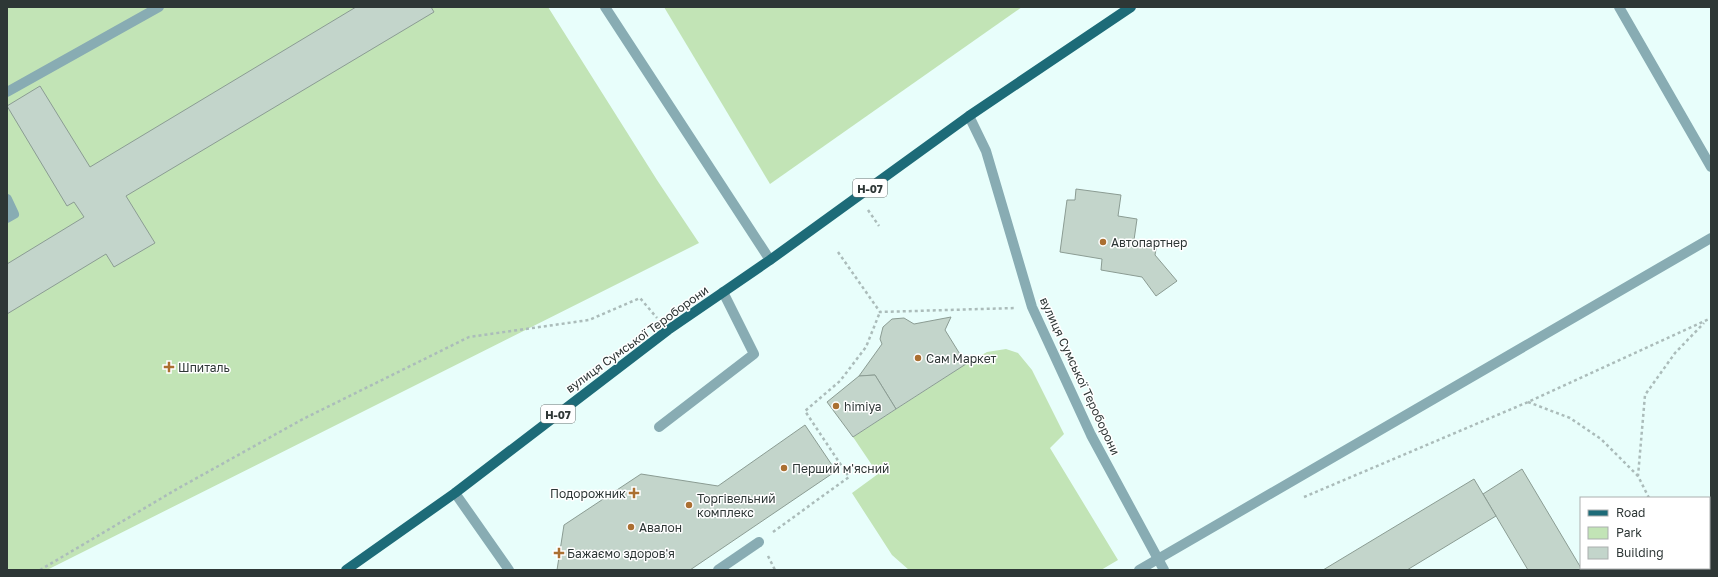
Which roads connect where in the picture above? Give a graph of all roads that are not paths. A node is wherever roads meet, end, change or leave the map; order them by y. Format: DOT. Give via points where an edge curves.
graph roads {
  1 [pos="159,7"];
  2 [pos="605,7"];
  3 [pos="1131,7"];
  4 [pos="1618,7"];
  5 [pos="7,92"];
  6 [pos="969,116"];
  7 [pos="1711,167"];
  8 [pos="7,199"];
  9 [pos="7,218"];
  10 [pos="1711,238"];
  11 [pos="770,260"];
  12 [pos="723,292"];
  13 [pos="659,427"];
  14 [pos="455,493"];
  15 [pos="760,542"];
  16 [pos="1158,559"];
  17 [pos="346,570"];
  18 [pos="509,570"];
  19 [pos="718,570"];
  20 [pos="1139,570"];
  21 [pos="1164,570"];
  1 -- 5 [label="street"];
  2 -- 11 [label="street"];
  3 -- 6 [label="main road, вулиця Сумської Тероборони / Н-07"];
  4 -- 7 [label="street"];
  6 -- 11 [label="main road, вулиця Сумської Тероборони / Н-07"];
  6 -- 16 [label="street, вулиця Сумської Тероборони" via="986,152 1032,307 1091,434"];
  8 -- 9 [label="street" via="14,214"];
  10 -- 16 [label="street"];
  11 -- 12 [label="main road, вулиця Сумської Тероборони / Н-07"];
  12 -- 13 [label="street" via="754,354"];
  12 -- 14 [label="main road, вулиця Сумської Тероборони / Н-07" via="668,330"];
  14 -- 17 [label="main road, вулиця Сумської Тероборони / Н-07"];
  14 -- 18 [label="street"];
  15 -- 19 [label="street"];
  16 -- 20 [label="street"];
  16 -- 21 [label="street, вулиця Сумської Тероборони"];
}
